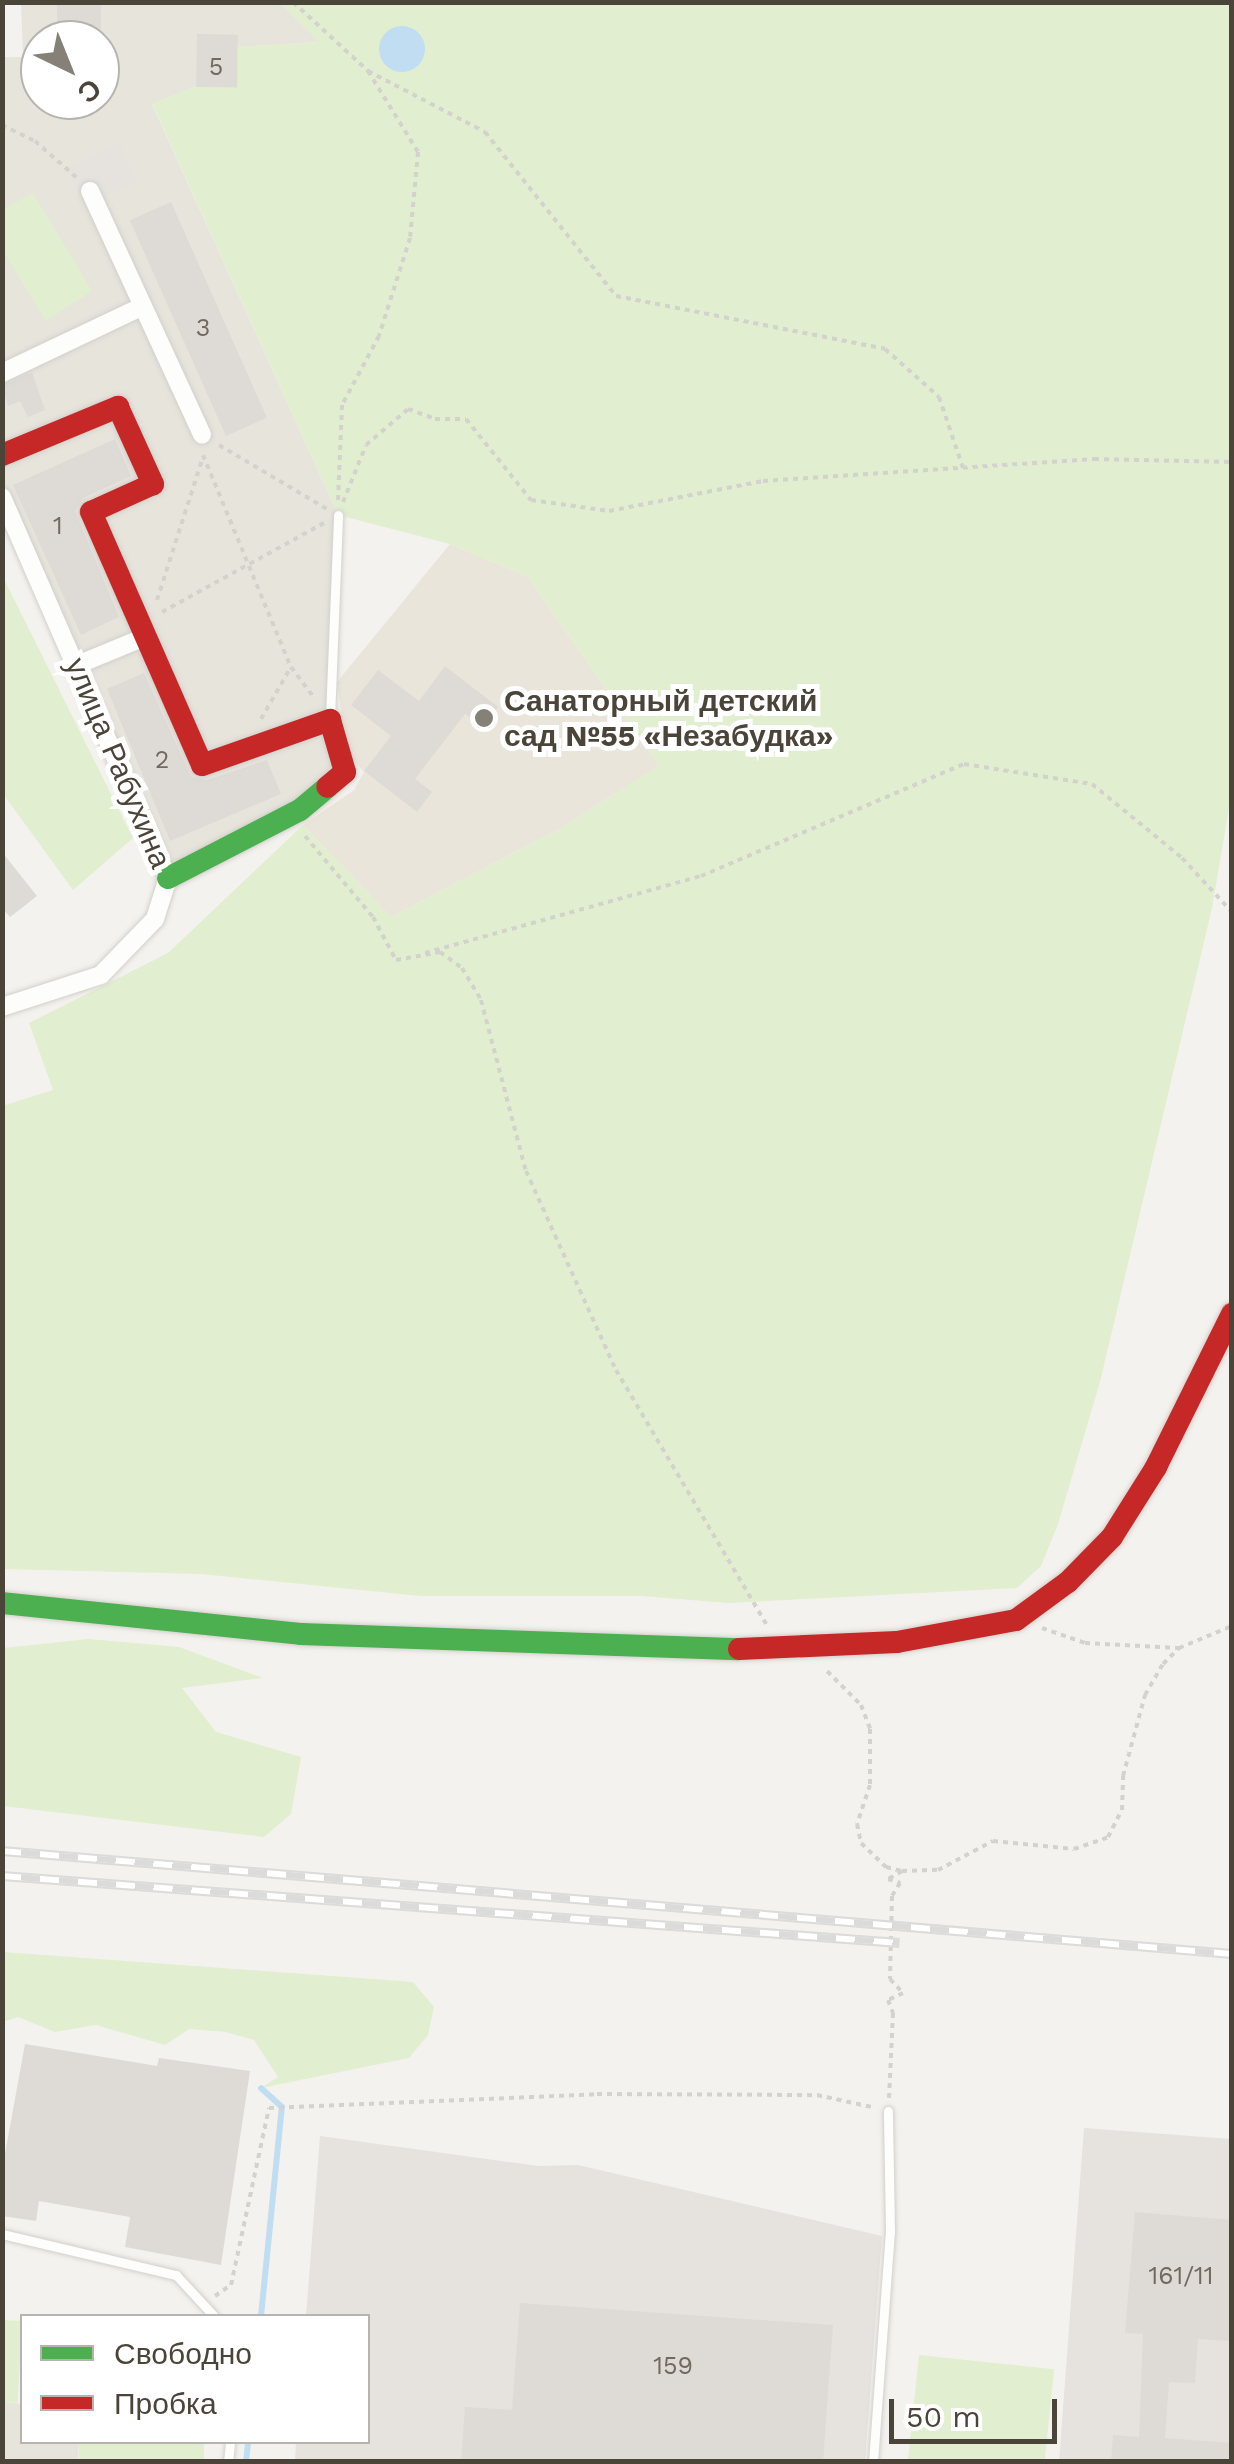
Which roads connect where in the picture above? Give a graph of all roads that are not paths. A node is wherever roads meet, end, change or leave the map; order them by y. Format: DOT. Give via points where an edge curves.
graph roads {
  1 [pos="90,191"];
  2 [pos="143,306"];
  3 [pos="2,373"];
  4 [pos="202,435"];
  5 [pos="2,455"];
  6 [pos="2,498"];
  7 [pos="338,515"];
  8 [pos="146,637"];
  9 [pos="78,666"];
  10 [pos="330,720"];
  11 [pos="168,878"];
  12 [pos="3,1005"];
  13 [pos="1232,1314"];
  14 [pos="2,1603"];
  15 [pos="888,2111"];
  16 [pos="2,2234"];
  17 [pos="213,2314"];
  18 [pos="873,2462"];
  1 -- 2 [label="street"];
  2 -- 3 [label="street"];
  2 -- 4 [label="street"];
  5 -- 8 [label="street" via="118,407 153,484 91,512"];
  6 -- 9 [label="street, улица Рабухина"];
  7 -- 10 [label="lane"];
  8 -- 9 [label="street"];
  8 -- 10 [label="street" via="202,765"];
  9 -- 11 [label="street, улица Рабухина"];
  10 -- 11 [label="street" via="345,772 292,815"];
  11 -- 12 [label="street, улица Рабухина" via="154,918 101,974"];
  13 -- 14 [label="street" via="1156,1467 1112,1537 1068,1582 1016,1620 897,1642 781,1650 301,1634"];
  15 -- 18 [label="lane" via="890,2231"];
  16 -- 17 [label="lane" via="176,2275"];
}
